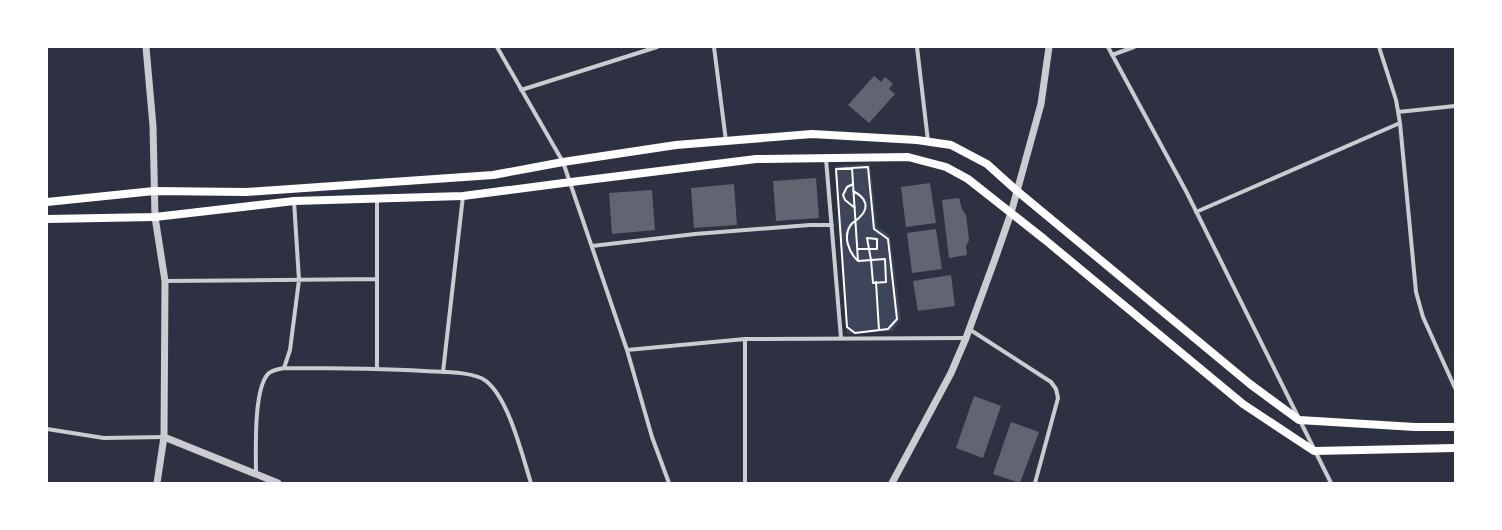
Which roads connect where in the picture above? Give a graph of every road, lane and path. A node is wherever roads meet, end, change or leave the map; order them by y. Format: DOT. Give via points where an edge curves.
graph roads {
  1 [pos="146,47"];
  2 [pos="496,47"];
  3 [pos="657,47"];
  4 [pos="714,47"];
  5 [pos="917,47"];
  6 [pos="1049,47"];
  7 [pos="1108,47"];
  8 [pos="1134,47"];
  9 [pos="1379,47"];
  10 [pos="1112,55"];
  11 [pos="521,90"];
  12 [pos="1455,106"];
  13 [pos="1398,112"];
  14 [pos="1400,123"];
  15 [pos="726,141"];
  16 [pos="928,142"];
  17 [pos="826,159"];
  18 [pos="563,162"];
  19 [pos="852,168"];
  20 [pos="571,182"];
  21 [pos="853,184"];
  22 [pos="1016,190"];
  23 [pos="154,191"];
  24 [pos="853,191"];
  25 [pos="463,196"];
  26 [pos="377,199"];
  27 [pos="294,201"];
  28 [pos="47,202"];
  29 [pos="854,208"];
  30 [pos="1196,212"];
  31 [pos="1011,213"];
  32 [pos="155,217"];
  33 [pos="47,219"];
  34 [pos="856,220"];
  35 [pos="832,225"];
  36 [pos="592,246"];
  37 [pos="869,249"];
  38 [pos="858,250"];
  39 [pos="871,260"];
  40 [pos="858,261"];
  41 [pos="377,279"];
  42 [pos="299,280"];
  43 [pos="165,281"];
  44 [pos="876,282"];
  45 [pos="969,329"];
  46 [pos="879,330"];
  47 [pos="841,338"];
  48 [pos="966,338"];
  49 [pos="745,339"];
  50 [pos="627,350"];
  51 [pos="284,368"];
  52 [pos="377,368"];
  53 [pos="443,372"];
  54 [pos="1455,388"];
  55 [pos="1299,420"];
  56 [pos="1455,427"];
  57 [pos="47,429"];
  58 [pos="164,437"];
  59 [pos="1455,448"];
  60 [pos="1314,451"];
  61 [pos="256,474"];
  62 [pos="157,483"];
  63 [pos="278,483"];
  64 [pos="531,483"];
  65 [pos="669,483"];
  66 [pos="745,483"];
  67 [pos="892,483"];
  68 [pos="1035,483"];
  69 [pos="1331,483"];
  1 -- 23 [label="street" via="153,126"];
  2 -- 11 [label="street"];
  3 -- 11 [label="street"];
  4 -- 15 [label="street"];
  5 -- 16 [label="street"];
  6 -- 22 [label="street" via="1041,104"];
  7 -- 10 [label="street"];
  8 -- 10 [label="street"];
  9 -- 13 [label="street"];
  10 -- 30 [label="street"];
  11 -- 18 [label="street"];
  12 -- 13 [label="street"];
  13 -- 14 [label="street"];
  14 -- 30 [label="street"];
  14 -- 54 [label="street" via="1416,292 1423,317"];
  15 -- 16 [label="main road" via="812,134"];
  15 -- 18 [label="main road" via="676,145"];
  16 -- 22 [label="main road" via="951,145 987,164"];
  17 -- 20 [label="main road" via="756,159"];
  17 -- 31 [label="main road" via="908,157 946,167 968,179"];
  17 -- 35 [label="street"];
  18 -- 20 [label="street"];
  18 -- 23 [label="main road" via="493,175 246,192"];
  19 -- 21 [label="path"];
  19 -- 46 [label="path" via="868,167 874,229 888,240 897,318 888,329"];
  19 -- 46 [label="path" via="836,169 848,327 856,332"];
  20 -- 25 [label="main road"];
  20 -- 36 [label="street"];
  21 -- 24 [label="path"];
  21 -- 29 [label="path" via="847,186 843,195"];
  22 -- 31 [label="street"];
  22 -- 55 [label="main road" via="1250,384"];
  23 -- 28 [label="main road"];
  23 -- 32 [label="street"];
  24 -- 29 [label="path"];
  24 -- 34 [label="path" via="861,195 865,205 864,212"];
  25 -- 26 [label="main road"];
  25 -- 53 [label="street"];
  26 -- 27 [label="main road"];
  26 -- 41 [label="street"];
  27 -- 32 [label="main road"];
  27 -- 42 [label="street"];
  29 -- 34 [label="path"];
  30 -- 55 [label="street"];
  31 -- 45 [label="street"];
  31 -- 60 [label="main road" via="1243,404"];
  32 -- 33 [label="main road"];
  32 -- 43 [label="street"];
  34 -- 38 [label="path"];
  34 -- 40 [label="path" via="848,229 848,245"];
  35 -- 36 [label="street" via="695,234"];
  35 -- 47 [label="street"];
  36 -- 50 [label="street"];
  37 -- 37 [label="path" via="877,249 877,239 867,238"];
  37 -- 38 [label="path"];
  37 -- 39 [label="path"];
  38 -- 40 [label="path"];
  39 -- 40 [label="path"];
  39 -- 44 [label="path" via="873,283"];
  39 -- 44 [label="path" via="885,259 886,282"];
  41 -- 42 [label="street"];
  41 -- 52 [label="street"];
  42 -- 43 [label="street"];
  42 -- 51 [label="street" via="290,350"];
  43 -- 58 [label="street"];
  44 -- 46 [label="path"];
  45 -- 48 [label="street"];
  45 -- 68 [label="street" via="1051,382 1056,389 1058,398"];
  47 -- 48 [label="street"];
  47 -- 49 [label="street"];
  48 -- 67 [label="street" via="951,373"];
  49 -- 50 [label="street"];
  49 -- 66 [label="street"];
  50 -- 65 [label="street" via="652,438"];
  51 -- 52 [label="street"];
  51 -- 61 [label="street" via="268,374 260,395"];
  52 -- 53 [label="street"];
  53 -- 64 [label="street" via="465,373 485,380 498,397 512,424"];
  55 -- 56 [label="main road"];
  55 -- 60 [label="street"];
  57 -- 58 [label="street" via="104,438"];
  58 -- 61 [label="street"];
  58 -- 62 [label="street"];
  59 -- 60 [label="main road"];
  60 -- 69 [label="street"];
  61 -- 63 [label="street"];
}
